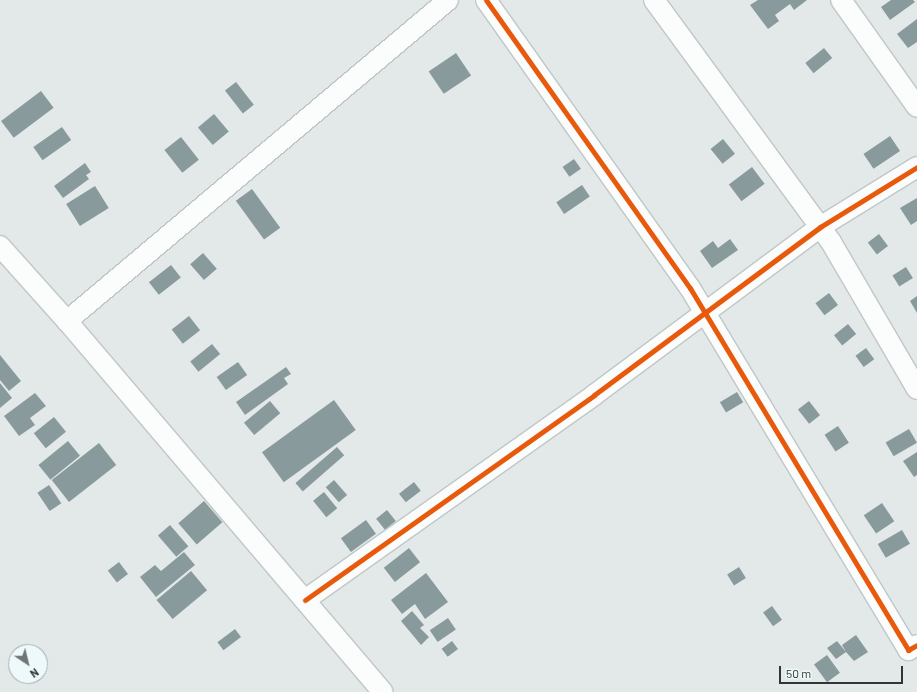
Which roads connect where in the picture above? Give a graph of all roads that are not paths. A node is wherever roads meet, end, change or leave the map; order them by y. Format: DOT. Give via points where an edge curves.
graph roads {
  1 [pos="448,0"];
  2 [pos="486,0"];
  3 [pos="654,0"];
  4 [pos="841,0"];
  5 [pos="917,107"];
  6 [pos="917,167"];
  7 [pos="820,227"];
  8 [pos="0,246"];
  9 [pos="704,311"];
  10 [pos="67,321"];
  11 [pos="917,389"];
  12 [pos="305,600"];
  13 [pos="917,645"];
  14 [pos="383,692"];
  1 -- 10 [label="street"];
  2 -- 9 [label="street"];
  3 -- 7 [label="street"];
  4 -- 5 [label="street"];
  6 -- 7 [label="street"];
  7 -- 9 [label="street"];
  7 -- 11 [label="street"];
  8 -- 10 [label="street"];
  9 -- 12 [label="street" via="594,395"];
  9 -- 13 [label="street" via="908,650"];
  10 -- 12 [label="street"];
  12 -- 14 [label="street"];
}
